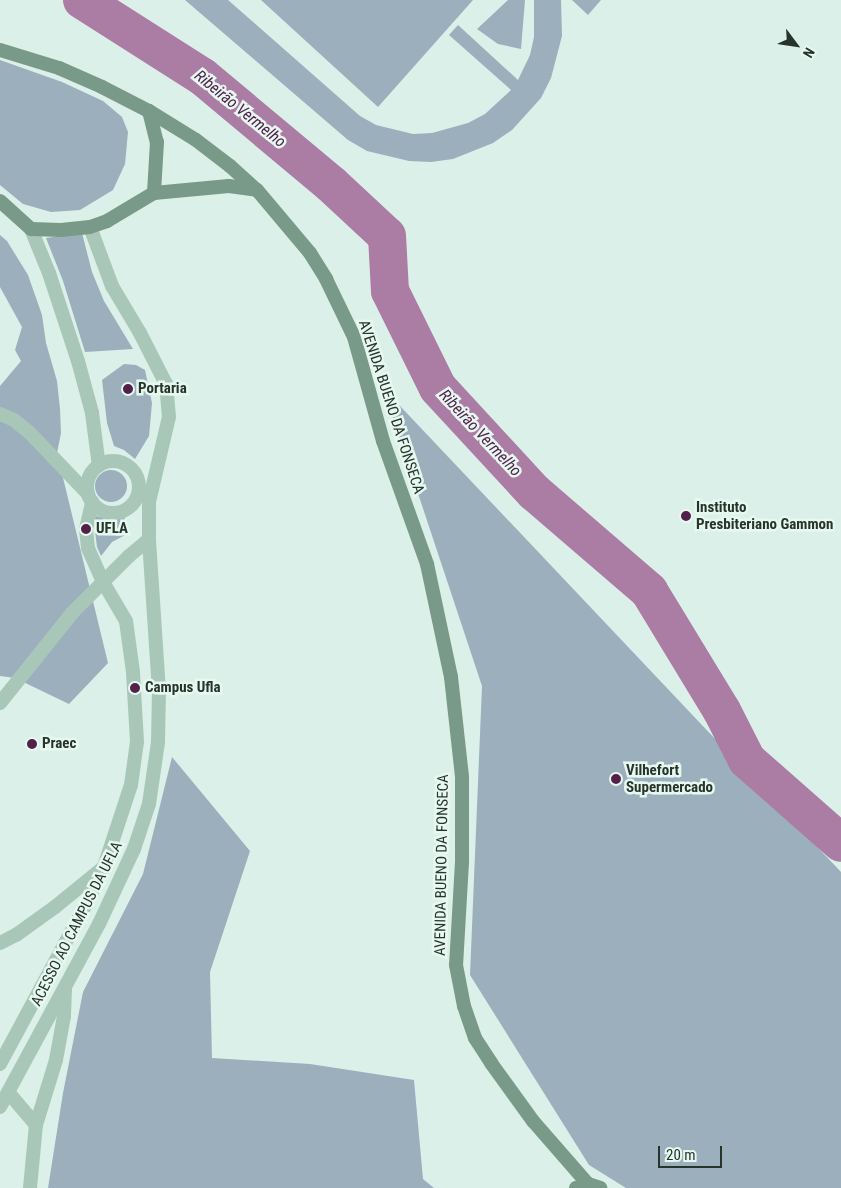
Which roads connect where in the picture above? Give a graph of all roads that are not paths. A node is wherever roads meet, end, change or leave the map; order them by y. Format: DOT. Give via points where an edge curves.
graph roads {
  1 [pos="0,50"];
  2 [pos="149,111"];
  3 [pos="256,190"];
  4 [pos="154,193"];
  5 [pos="0,201"];
  6 [pos="90,227"];
  7 [pos="31,229"];
  8 [pos="0,414"];
  9 [pos="99,466"];
  10 [pos="90,498"];
  11 [pos="144,499"];
  12 [pos="149,539"];
  13 [pos="103,582"];
  14 [pos="0,703"];
  15 [pos="104,867"];
  16 [pos="0,943"];
  17 [pos="65,988"];
  18 [pos="0,1064"];
  19 [pos="8,1092"];
  20 [pos="0,1107"];
  21 [pos="36,1125"];
  22 [pos="588,1187"];
  23 [pos="30,1188"];
  1 -- 2 [label="main road, AVENIDA BUENO DA FONSECA" via="59,68"];
  2 -- 3 [label="main road, AVENIDA BUENO DA FONSECA" via="196,140"];
  2 -- 4 [label="main road" via="157,142"];
  3 -- 4 [label="main road" via="229,186"];
  3 -- 22 [label="main road, AVENIDA BUENO DA FONSECA" via="310,253 354,337 383,441 427,564 451,677 462,777 462,862 456,965 464,1006 476,1038 491,1063 533,1121"];
  4 -- 6 [label="main road" via="107,221"];
  5 -- 7 [label="main road"];
  6 -- 7 [label="main road"];
  6 -- 11 [label="street, ACESSO AO CAMPUS DA UFLA" via="112,286 166,384 169,417"];
  7 -- 9 [label="street" via="78,361 92,414"];
  8 -- 10 [label="street" via="29,432"];
  9 -- 10 [label="street" via="88,484"];
  9 -- 11 [label="street" via="111,461 124,463 134,471"];
  10 -- 11 [label="street" via="99,509 108,513 118,513"];
  10 -- 13 [label="street, ACESSO AO CAMPUS DA UFLA" via="86,529 88,548"];
  11 -- 12 [label="street, ACESSO AO CAMPUS DA UFLA"];
  12 -- 13 [label="street"];
  12 -- 17 [label="street, ACESSO AO CAMPUS DA UFLA" via="158,742 149,804 134,849"];
  13 -- 14 [label="street" via="72,613"];
  13 -- 15 [label="street, ACESSO AO CAMPUS DA UFLA" via="126,621 137,742 131,785"];
  15 -- 16 [label="street" via="55,907"];
  15 -- 18 [label="street, ACESSO AO CAMPUS DA UFLA"];
  17 -- 19 [label="street, ACESSO AO CAMPUS DA UFLA"];
  17 -- 21 [label="street" via="56,1060"];
  19 -- 20 [label="street, ACESSO AO CAMPUS DA UFLA"];
  19 -- 21 [label="street"];
  21 -- 23 [label="street"];
}
